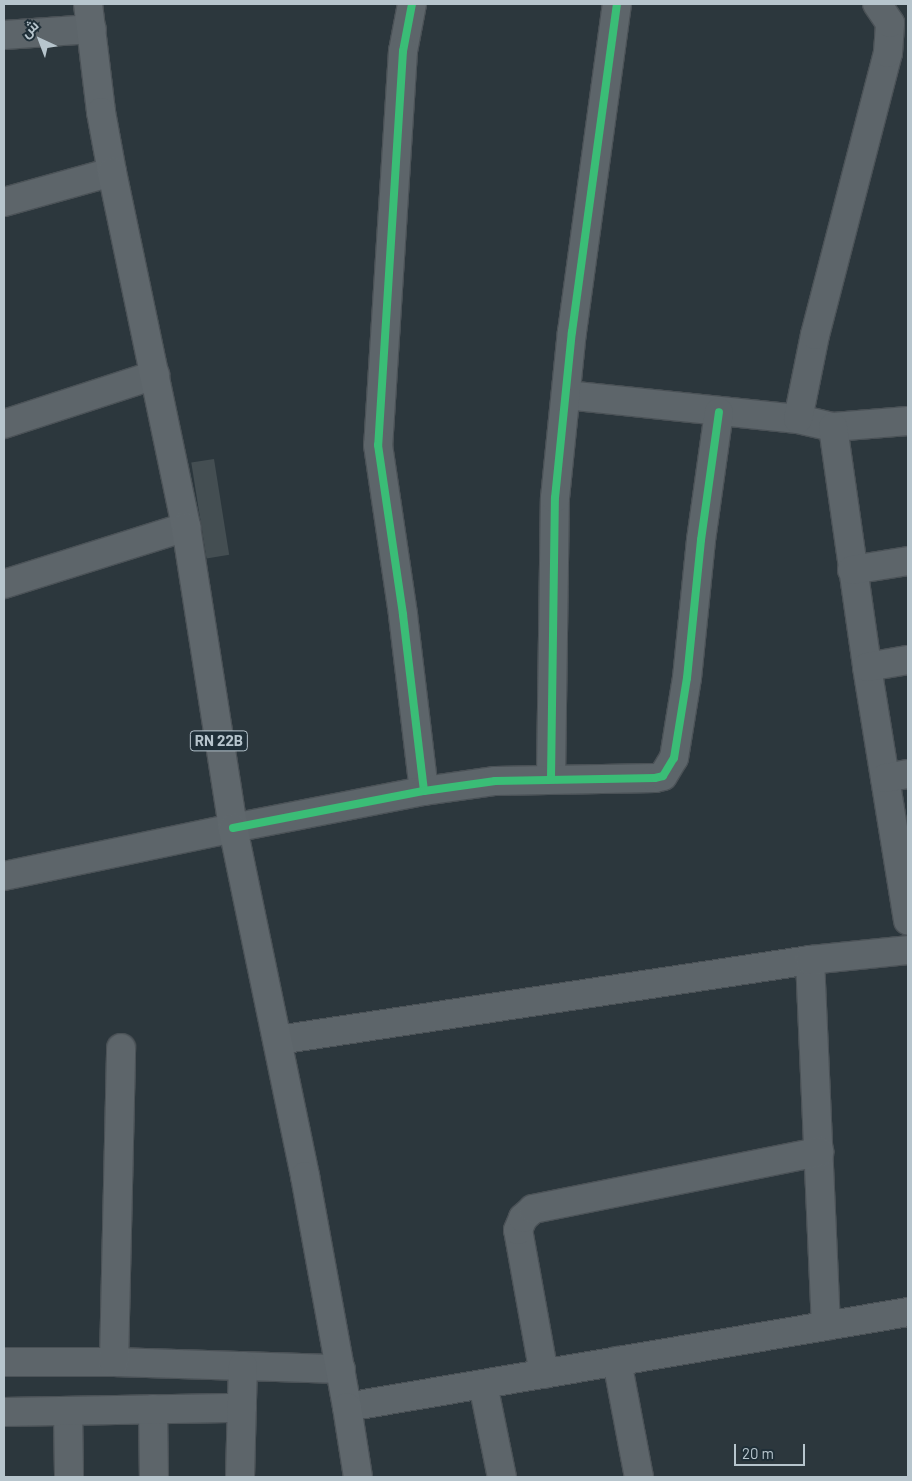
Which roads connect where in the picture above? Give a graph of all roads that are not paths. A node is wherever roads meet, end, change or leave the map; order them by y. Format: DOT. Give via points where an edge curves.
graph roads {
  1 [pos="412,4"];
  2 [pos="617,4"];
  3 [pos="875,4"];
  4 [pos="90,16"];
  5 [pos="4,35"];
  6 [pos="898,53"];
  7 [pos="112,172"];
  8 [pos="4,202"];
  9 [pos="155,375"];
  10 [pos="566,395"];
  11 [pos="719,412"];
  12 [pos="798,419"];
  13 [pos="908,421"];
  14 [pos="4,424"];
  15 [pos="833,428"];
  16 [pos="186,528"];
  17 [pos="908,561"];
  18 [pos="852,570"];
  19 [pos="4,584"];
  20 [pos="908,660"];
  21 [pos="867,667"];
  22 [pos="897,776"];
  23 [pos="551,778"];
  24 [pos="424,791"];
  25 [pos="233,828"];
  26 [pos="4,876"];
  27 [pos="908,921"];
  28 [pos="908,950"];
  29 [pos="810,960"];
  30 [pos="278,1040"];
  31 [pos="121,1048"];
  32 [pos="819,1152"];
  33 [pos="908,1312"];
  34 [pos="826,1326"];
  35 [pos="617,1361"];
  36 [pos="4,1362"];
  37 [pos="114,1362"];
  38 [pos="243,1366"];
  39 [pos="340,1369"];
  40 [pos="544,1374"];
  41 [pos="484,1384"];
  42 [pos="347,1407"];
  43 [pos="153,1408"];
  44 [pos="242,1408"];
  45 [pos="68,1411"];
  46 [pos="4,1412"];
  47 [pos="69,1477"];
  48 [pos="154,1477"];
  49 [pos="240,1477"];
  50 [pos="358,1477"];
  51 [pos="502,1477"];
  52 [pos="639,1477"];
  1 -- 24 [label="street" via="402,51 378,445"];
  2 -- 10 [label="street"];
  3 -- 6 [label="street" via="890,23"];
  4 -- 5 [label="street"];
  4 -- 7 [label="main road, RN 22B" via="101,112"];
  6 -- 12 [label="street" via="816,335"];
  7 -- 8 [label="street"];
  7 -- 9 [label="main road, RN 22B"];
  9 -- 14 [label="street"];
  9 -- 16 [label="main road, RN 22B"];
  10 -- 11 [label="street"];
  10 -- 23 [label="street" via="555,498"];
  11 -- 12 [label="street"];
  11 -- 23 [label="street" via="687,678 674,758 664,776 655,778"];
  12 -- 15 [label="street"];
  13 -- 15 [label="street"];
  15 -- 18 [label="street"];
  16 -- 19 [label="street"];
  16 -- 25 [label="main road, RN 22B"];
  17 -- 18 [label="street"];
  18 -- 21 [label="street"];
  20 -- 21 [label="street"];
  21 -- 22 [label="street"];
  22 -- 27 [label="street"];
  23 -- 24 [label="street" via="495,781"];
  24 -- 25 [label="street"];
  25 -- 26 [label="street"];
  25 -- 30 [label="main road, RN 22B"];
  28 -- 29 [label="street"];
  29 -- 30 [label="street"];
  29 -- 32 [label="street"];
  30 -- 39 [label="main road, RN 22B"];
  31 -- 37 [label="street"];
  32 -- 34 [label="street"];
  32 -- 40 [label="street" via="533,1210 523,1218 518,1230"];
  33 -- 34 [label="street"];
  34 -- 35 [label="street"];
  35 -- 40 [label="street"];
  35 -- 52 [label="street"];
  36 -- 37 [label="street"];
  37 -- 38 [label="street"];
  38 -- 39 [label="street"];
  38 -- 44 [label="street"];
  39 -- 42 [label="main road, RN 22B"];
  40 -- 41 [label="street"];
  41 -- 42 [label="street"];
  41 -- 51 [label="street"];
  42 -- 50 [label="main road, RN 22B"];
  43 -- 44 [label="street"];
  43 -- 45 [label="street"];
  43 -- 48 [label="street"];
  44 -- 49 [label="street"];
  45 -- 46 [label="street"];
  45 -- 47 [label="street"];
}
